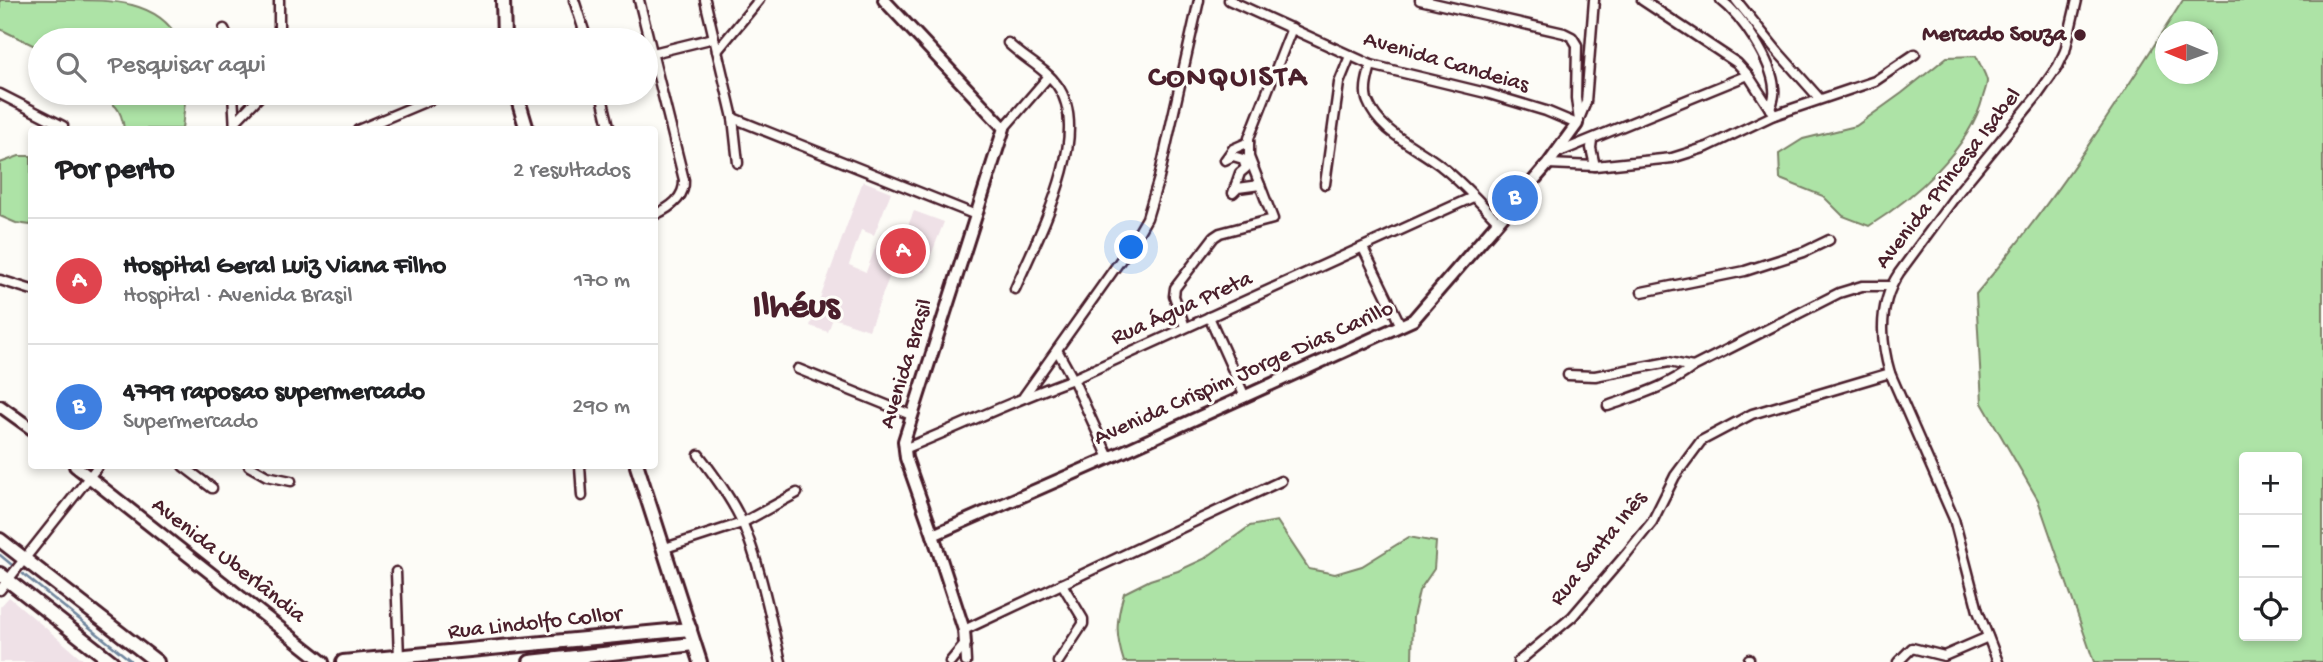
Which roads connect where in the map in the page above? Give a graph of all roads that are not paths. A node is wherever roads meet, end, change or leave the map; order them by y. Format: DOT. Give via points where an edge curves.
graph roads {
  1 [pos="279,0"];
  2 [pos="503,0"];
  3 [pos="574,0"];
  4 [pos="639,0"];
  5 [pos="705,0"];
  6 [pos="760,0"];
  7 [pos="884,0"];
  8 [pos="1199,0"];
  9 [pos="1229,0"];
  10 [pos="1420,0"];
  11 [pos="1594,0"];
  12 [pos="1642,0"];
  13 [pos="1721,0"];
  14 [pos="1736,0"];
  15 [pos="2077,0"];
  16 [pos="279,28"];
  17 [pos="504,28"];
  18 [pos="583,28"];
  19 [pos="646,28"];
  20 [pos="1293,28"];
  21 [pos="714,38"];
  22 [pos="1008,43"];
  23 [pos="717,51"];
  24 [pos="658,52"];
  25 [pos="1915,54"];
  26 [pos="1350,56"];
  27 [pos="1371,65"];
  28 [pos="658,73"];
  29 [pos="1748,75"];
  30 [pos="1049,76"];
  31 [pos="0,94"];
  32 [pos="1819,98"];
  33 [pos="233,105"];
  34 [pos="252,105"];
  35 [pos="417,105"];
  36 [pos="518,105"];
  37 [pos="604,105"];
  38 [pos="1772,112"];
  39 [pos="733,118"];
  40 [pos="1578,123"];
  41 [pos="61,126"];
  42 [pos="234,126"];
  43 [pos="368,126"];
  44 [pos="522,126"];
  45 [pos="609,126"];
  46 [pos="1004,128"];
  47 [pos="1592,139"];
  48 [pos="1249,142"];
  49 [pos="1557,153"];
  50 [pos="738,163"];
  51 [pos="1548,164"];
  52 [pos="1595,166"];
  53 [pos="1325,184"];
  54 [pos="1260,185"];
  55 [pos="1473,197"];
  56 [pos="658,213"];
  57 [pos="976,215"];
  58 [pos="1499,222"];
  59 [pos="1829,240"];
  60 [pos="1363,248"];
  61 [pos="0,280"];
  62 [pos="1890,286"];
  63 [pos="28,289"];
  64 [pos="1015,289"];
  65 [pos="1642,292"];
  66 [pos="1209,317"];
  67 [pos="1185,327"];
  68 [pos="1401,327"];
  69 [pos="1057,350"];
  70 [pos="1693,366"];
  71 [pos="798,369"];
  72 [pos="1890,373"];
  73 [pos="1568,375"];
  74 [pos="1073,379"];
  75 [pos="1024,396"];
  76 [pos="1245,397"];
  77 [pos="0,406"];
  78 [pos="1608,406"];
  79 [pos="911,415"];
  80 [pos="28,427"];
  81 [pos="904,449"];
  82 [pos="699,455"];
  83 [pos="1109,458"];
  84 [pos="79,469"];
  85 [pos="96,469"];
  86 [pos="187,469"];
  87 [pos="255,469"];
  88 [pos="580,469"];
  89 [pos="637,469"];
  90 [pos="89,477"];
  91 [pos="291,481"];
  92 [pos="1281,481"];
  93 [pos="212,488"];
  94 [pos="797,494"];
  95 [pos="582,496"];
  96 [pos="742,523"];
  97 [pos="933,535"];
  98 [pos="0,540"];
  99 [pos="665,548"];
  100 [pos="25,559"];
  101 [pos="396,572"];
  102 [pos="3,582"];
  103 [pos="1062,584"];
  104 [pos="690,629"];
  105 [pos="964,630"];
  106 [pos="1988,637"];
  107 [pos="694,644"];
  108 [pos="965,644"];
  109 [pos="399,660"];
  110 [pos="112,662"];
  111 [pos="157,662"];
  112 [pos="323,662"];
  113 [pos="343,662"];
  114 [pos="530,662"];
  115 [pos="700,662"];
  116 [pos="781,662"];
  117 [pos="950,662"];
  118 [pos="966,662"];
  119 [pos="1058,662"];
  120 [pos="1518,662"];
  121 [pos="1898,662"];
  122 [pos="1998,662"];
  1 -- 16 [label="street"];
  2 -- 17 [label="main road"];
  3 -- 18 [label="street"];
  4 -- 19 [label="street"];
  5 -- 21 [label="street"];
  6 -- 23 [label="street"];
  7 -- 46 [label="street"];
  8 -- 69 [label="street" via="1147,218"];
  9 -- 20 [label="street, Avenida Candeias"];
  10 -- 40 [label="street" via="1572,37 1577,45"];
  11 -- 40 [label="street, Avenida Crispim Jorge Dias Carillo" via="1586,102"];
  12 -- 29 [label="street"];
  13 -- 38 [label="street" via="1765,57 1774,83"];
  14 -- 32 [label="street"];
  15 -- 62 [label="street, Avenida Princesa Isabel" via="2058,66"];
  20 -- 26 [label="street, Avenida Candeias"];
  20 -- 48 [label="street"];
  21 -- 23 [label="street"];
  21 -- 24 [label="street"];
  22 -- 30 [label="street"];
  23 -- 39 [label="street"];
  25 -- 32 [label="street" via="1875,80"];
  26 -- 27 [label="street, Avenida Candeias"];
  26 -- 53 [label="street" via="1339,83"];
  27 -- 40 [label="street, Avenida Candeias" via="1486,93"];
  27 -- 55 [label="street" via="1366,90 1375,115"];
  28 -- 56 [label="street" via="684,180 681,196"];
  29 -- 38 [label="street"];
  29 -- 47 [label="street"];
  30 -- 46 [label="street"];
  30 -- 64 [label="street" via="1066,105 1067,157"];
  31 -- 41 [label="street"];
  32 -- 38 [label="street"];
  33 -- 42 [label="street"];
  34 -- 42 [label="street"];
  35 -- 43 [label="street"];
  36 -- 44 [label="main road"];
  37 -- 45 [label="street"];
  38 -- 52 [label="street" via="1707,147 1672,158"];
  39 -- 50 [label="street"];
  39 -- 57 [label="street"];
  40 -- 49 [label="street, Avenida Crispim Jorge Dias Carillo"];
  46 -- 57 [label="street, Avenida Brasil"];
  47 -- 49 [label="street"];
  47 -- 52 [label="street"];
  48 -- 54 [label="street" via="1249,157"];
  48 -- 54 [label="street" via="1233,149 1226,160 1233,156 1243,159 1246,168 1233,193"];
  49 -- 51 [label="street, Avenida Crispim Jorge Dias Carillo"];
  51 -- 52 [label="street"];
  51 -- 58 [label="street, Avenida Crispim Jorge Dias Carillo"];
  54 -- 67 [label="street" via="1273,219 1220,233 1192,264 1174,292"];
  55 -- 58 [label="street"];
  55 -- 60 [label="street, Rua Água Preta"];
  57 -- 79 [label="street, Avenida Brasil"];
  58 -- 68 [label="street, Avenida Crispim Jorge Dias Carillo" via="1421,313"];
  59 -- 65 [label="street" via="1804,253 1745,271"];
  60 -- 66 [label="street, Rua Água Preta"];
  60 -- 68 [label="street"];
  61 -- 63 [label="street"];
  62 -- 70 [label="street" via="1862,286 1839,293"];
  62 -- 72 [label="street, Avenida Princesa Isabel" via="1883,331"];
  66 -- 67 [label="street, Rua Água Preta"];
  66 -- 76 [label="street"];
  67 -- 74 [label="street, Rua Água Preta"];
  68 -- 76 [label="street, Avenida Crispim Jorge Dias Carillo"];
  69 -- 74 [label="street"];
  69 -- 75 [label="street"];
  70 -- 73 [label="street" via="1669,362 1595,376"];
  70 -- 78 [label="street" via="1660,388"];
  71 -- 79 [label="street"];
  72 -- 106 [label="street, Avenida Princesa Isabel" via="1950,509"];
  72 -- 120 [label="street, Rua Santa Inês" via="1752,414 1701,441 1675,476 1652,522 1627,553 1572,617"];
  74 -- 75 [label="street, Rua Água Preta"];
  74 -- 83 [label="street"];
  75 -- 81 [label="street, Rua Água Preta"];
  76 -- 83 [label="street, Avenida Crispim Jorge Dias Carillo"];
  77 -- 80 [label="street"];
  79 -- 81 [label="street, Avenida Brasil"];
  81 -- 97 [label="street, Avenida Brasil"];
  82 -- 96 [label="street"];
  83 -- 97 [label="street, Avenida Crispim Jorge Dias Carillo"];
  84 -- 90 [label="street, Avenida Uberlândia"];
  85 -- 90 [label="street"];
  86 -- 93 [label="street"];
  87 -- 91 [label="street"];
  88 -- 95 [label="street"];
  89 -- 99 [label="main road"];
  90 -- 100 [label="street"];
  90 -- 112 [label="street, Avenida Uberlândia"];
  92 -- 103 [label="street"];
  94 -- 96 [label="street"];
  96 -- 99 [label="street"];
  96 -- 116 [label="street"];
  97 -- 105 [label="street, Avenida Brasil"];
  98 -- 100 [label="main road"];
  99 -- 104 [label="main road"];
  100 -- 102 [label="street"];
  100 -- 111 [label="main road"];
  101 -- 109 [label="street"];
  102 -- 110 [label="main road"];
  103 -- 105 [label="street"];
  103 -- 119 [label="street" via="1083,624"];
  104 -- 107 [label="main road"];
  104 -- 109 [label="main road, Rua Lindolfo Collor"];
  105 -- 108 [label="street, Avenida Brasil"];
  106 -- 121 [label="street" via="1944,656 1912,648"];
  106 -- 122 [label="street, Avenida Princesa Isabel"];
  107 -- 114 [label="main road, Rua Lindolfo Collor"];
  107 -- 115 [label="main road"];
  108 -- 117 [label="street"];
  108 -- 118 [label="street, Avenida Brasil"];
  109 -- 113 [label="main road, Rua Lindolfo Collor"];
}
